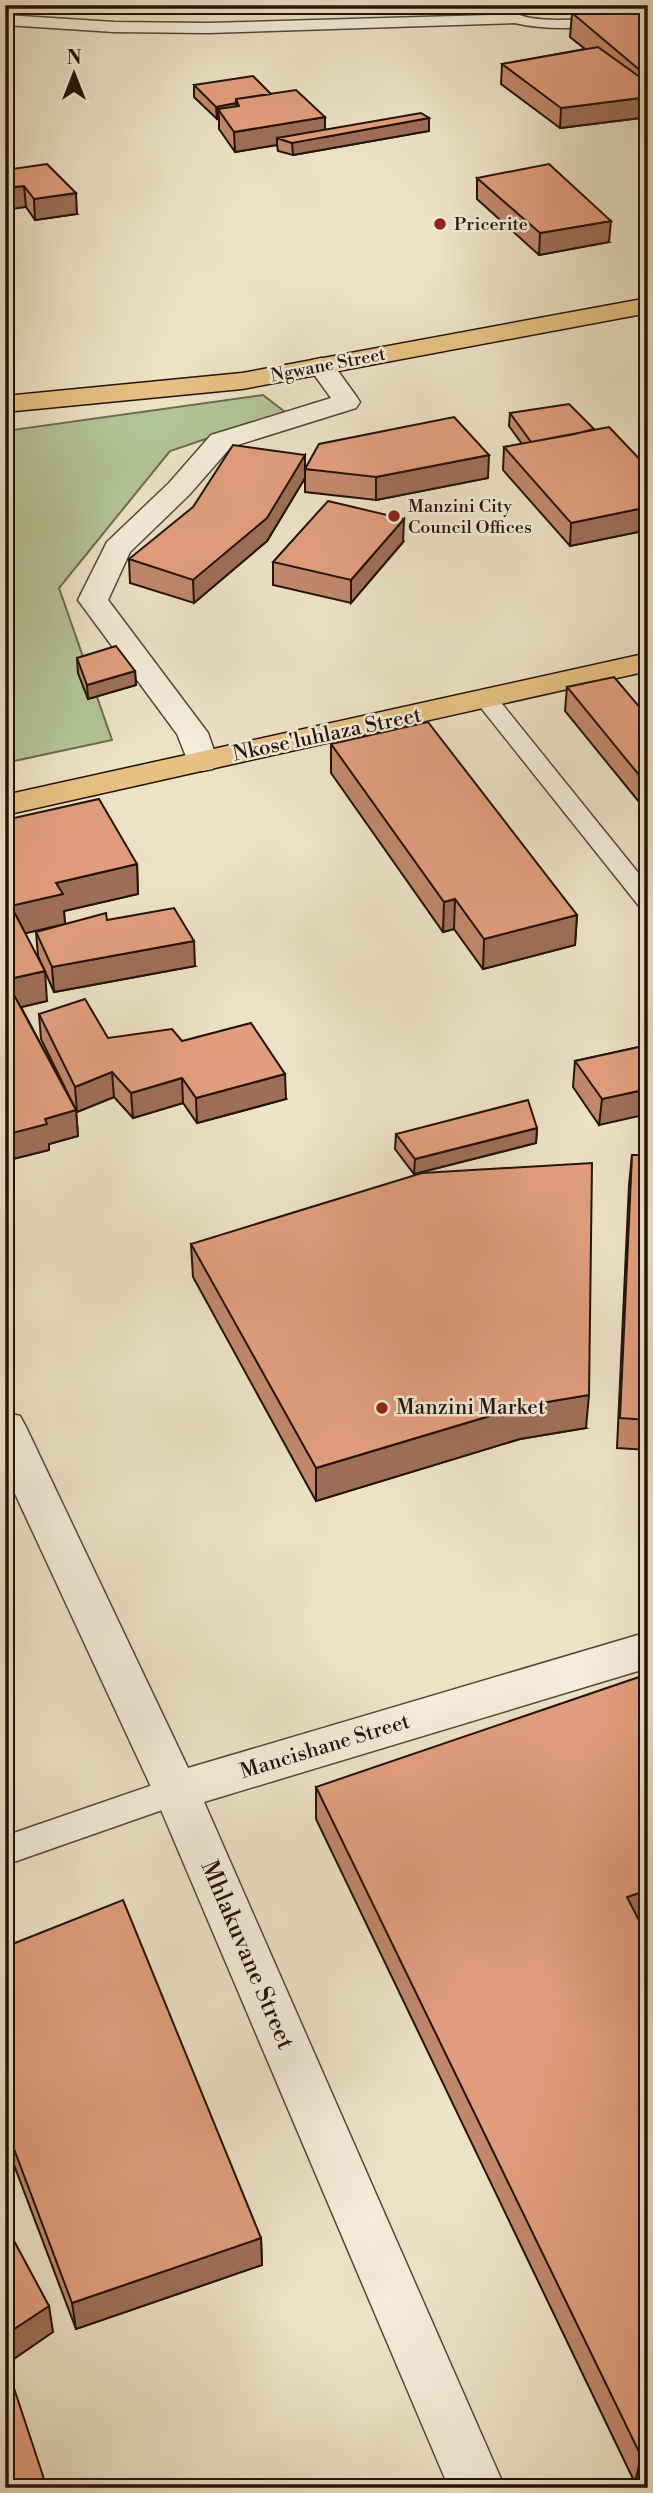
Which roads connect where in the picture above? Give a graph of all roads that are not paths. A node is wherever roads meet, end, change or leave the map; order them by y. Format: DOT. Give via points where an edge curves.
graph roads {
  1 [pos="482,5"];
  2 [pos="648,14"];
  3 [pos="511,19"];
  4 [pos="5,20"];
  5 [pos="648,304"];
  6 [pos="321,366"];
  7 [pos="5,404"];
  8 [pos="648,662"];
  9 [pos="486,699"];
  10 [pos="202,762"];
  11 [pos="5,805"];
  12 [pos="648,901"];
  13 [pos="5,1427"];
  14 [pos="648,1650"];
  15 [pos="176,1791"];
  16 [pos="5,1851"];
  17 [pos="477,2488"];
  1 -- 3 [label="lane"];
  2 -- 3 [label="lane" via="556,25"];
  3 -- 4 [label="lane" via="208,28"];
  5 -- 6 [label="main road, Ngwane Street"];
  6 -- 7 [label="main road, Ngwane Street" via="242,381"];
  6 -- 10 [label="street" via="347,402 221,441 117,548 93,600 192,733"];
  8 -- 9 [label="main road, Nkose'luhlaza Street"];
  9 -- 10 [label="main road, Nkose'luhlaza Street"];
  9 -- 12 [label="lane"];
  10 -- 11 [label="main road, Nkose'luhlaza Street"];
  13 -- 15 [label="street, Mhlakuvane Street"];
  14 -- 15 [label="street, Mancishane Street"];
  15 -- 16 [label="lane, Mancishane Street"];
  15 -- 17 [label="street, Mhlakuvane Street"];
}
